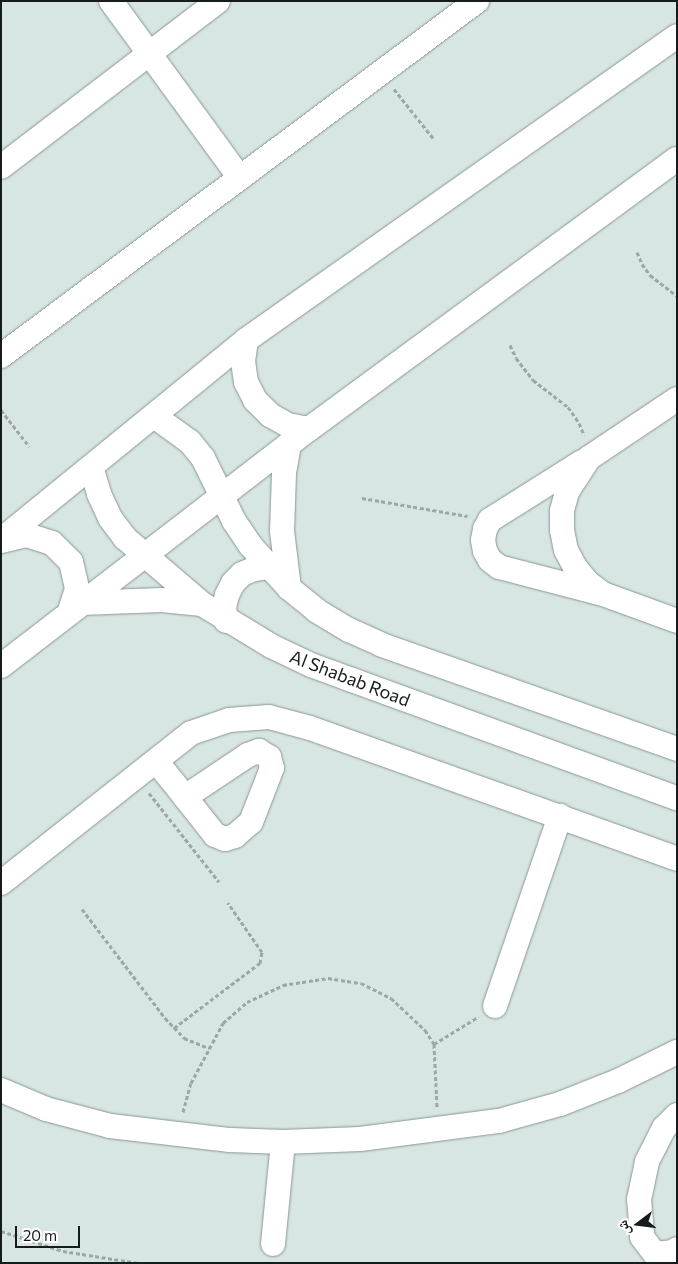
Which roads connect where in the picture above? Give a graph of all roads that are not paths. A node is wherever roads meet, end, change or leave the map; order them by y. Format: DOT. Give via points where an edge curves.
graph roads {
  1 [pos="111,1"];
  2 [pos="218,1"];
  3 [pos="476,1"];
  4 [pos="677,36"];
  5 [pos="150,54"];
  6 [pos="677,159"];
  7 [pos="1,167"];
  8 [pos="240,178"];
  9 [pos="246,340"];
  10 [pos="1,356"];
  11 [pos="677,399"];
  12 [pos="154,416"];
  13 [pos="309,429"];
  14 [pos="289,444"];
  15 [pos="589,458"];
  16 [pos="91,467"];
  17 [pos="221,496"];
  18 [pos="1,540"];
  19 [pos="144,555"];
  20 [pos="268,567"];
  21 [pos="289,588"];
  22 [pos="603,594"];
  23 [pos="202,604"];
  24 [pos="75,608"];
  25 [pos="226,620"];
  26 [pos="677,621"];
  27 [pos="1,666"];
  28 [pos="677,749"];
  29 [pos="156,761"];
  30 [pos="185,797"];
  31 [pos="677,798"];
  32 [pos="560,816"];
  33 [pos="677,859"];
  34 [pos="1,884"];
  35 [pos="495,1006"];
  36 [pos="676,1048"];
  37 [pos="1,1090"];
  38 [pos="677,1115"];
  39 [pos="282,1142"];
  40 [pos="273,1244"];
  41 [pos="677,1249"];
  1 -- 5 [label="street"];
  2 -- 5 [label="street"];
  3 -- 8 [label="street"];
  4 -- 9 [label="street"];
  5 -- 7 [label="street"];
  5 -- 8 [label="street"];
  6 -- 13 [label="street"];
  8 -- 10 [label="street"];
  9 -- 12 [label="street"];
  9 -- 13 [label="street" via="243,361 246,382 255,400 276,419"];
  11 -- 15 [label="street"];
  12 -- 16 [label="street"];
  12 -- 17 [label="street" via="190,442 203,458"];
  13 -- 14 [label="street"];
  14 -- 17 [label="street"];
  14 -- 21 [label="street" via="282,511"];
  15 -- 22 [label="street" via="567,492 562,530 566,550 575,567"];
  15 -- 22 [label="street" via="490,520 483,540 490,560 499,567"];
  16 -- 18 [label="street"];
  16 -- 19 [label="street, Al Shabab Road" via="110,518"];
  17 -- 19 [label="street"];
  17 -- 20 [label="street" via="250,546"];
  18 -- 24 [label="street" via="27,535 52,543 71,562 77,589"];
  19 -- 23 [label="street, Al Shabab Road"];
  19 -- 24 [label="street"];
  20 -- 21 [label="street"];
  20 -- 25 [label="street" via="242,574 233,583 224,608"];
  21 -- 28 [label="street" via="317,611 382,645"];
  22 -- 26 [label="street"];
  23 -- 24 [label="street" via="162,600"];
  23 -- 25 [label="street, Al Shabab Road"];
  24 -- 27 [label="street"];
  25 -- 31 [label="street, Al Shabab Road" via="311,665"];
  29 -- 30 [label="street"];
  29 -- 32 [label="street" via="191,734 229,720 269,717 310,728"];
  29 -- 34 [label="street"];
  32 -- 33 [label="street"];
  32 -- 35 [label="street"];
  36 -- 39 [label="street" via="618,1081 560,1104 499,1120 360,1139"];
  37 -- 39 [label="street" via="46,1109 110,1126 230,1140"];
  38 -- 41 [label="street" via="664,1128 647,1162 640,1199 642,1237 655,1254"];
  39 -- 40 [label="street"];
}
